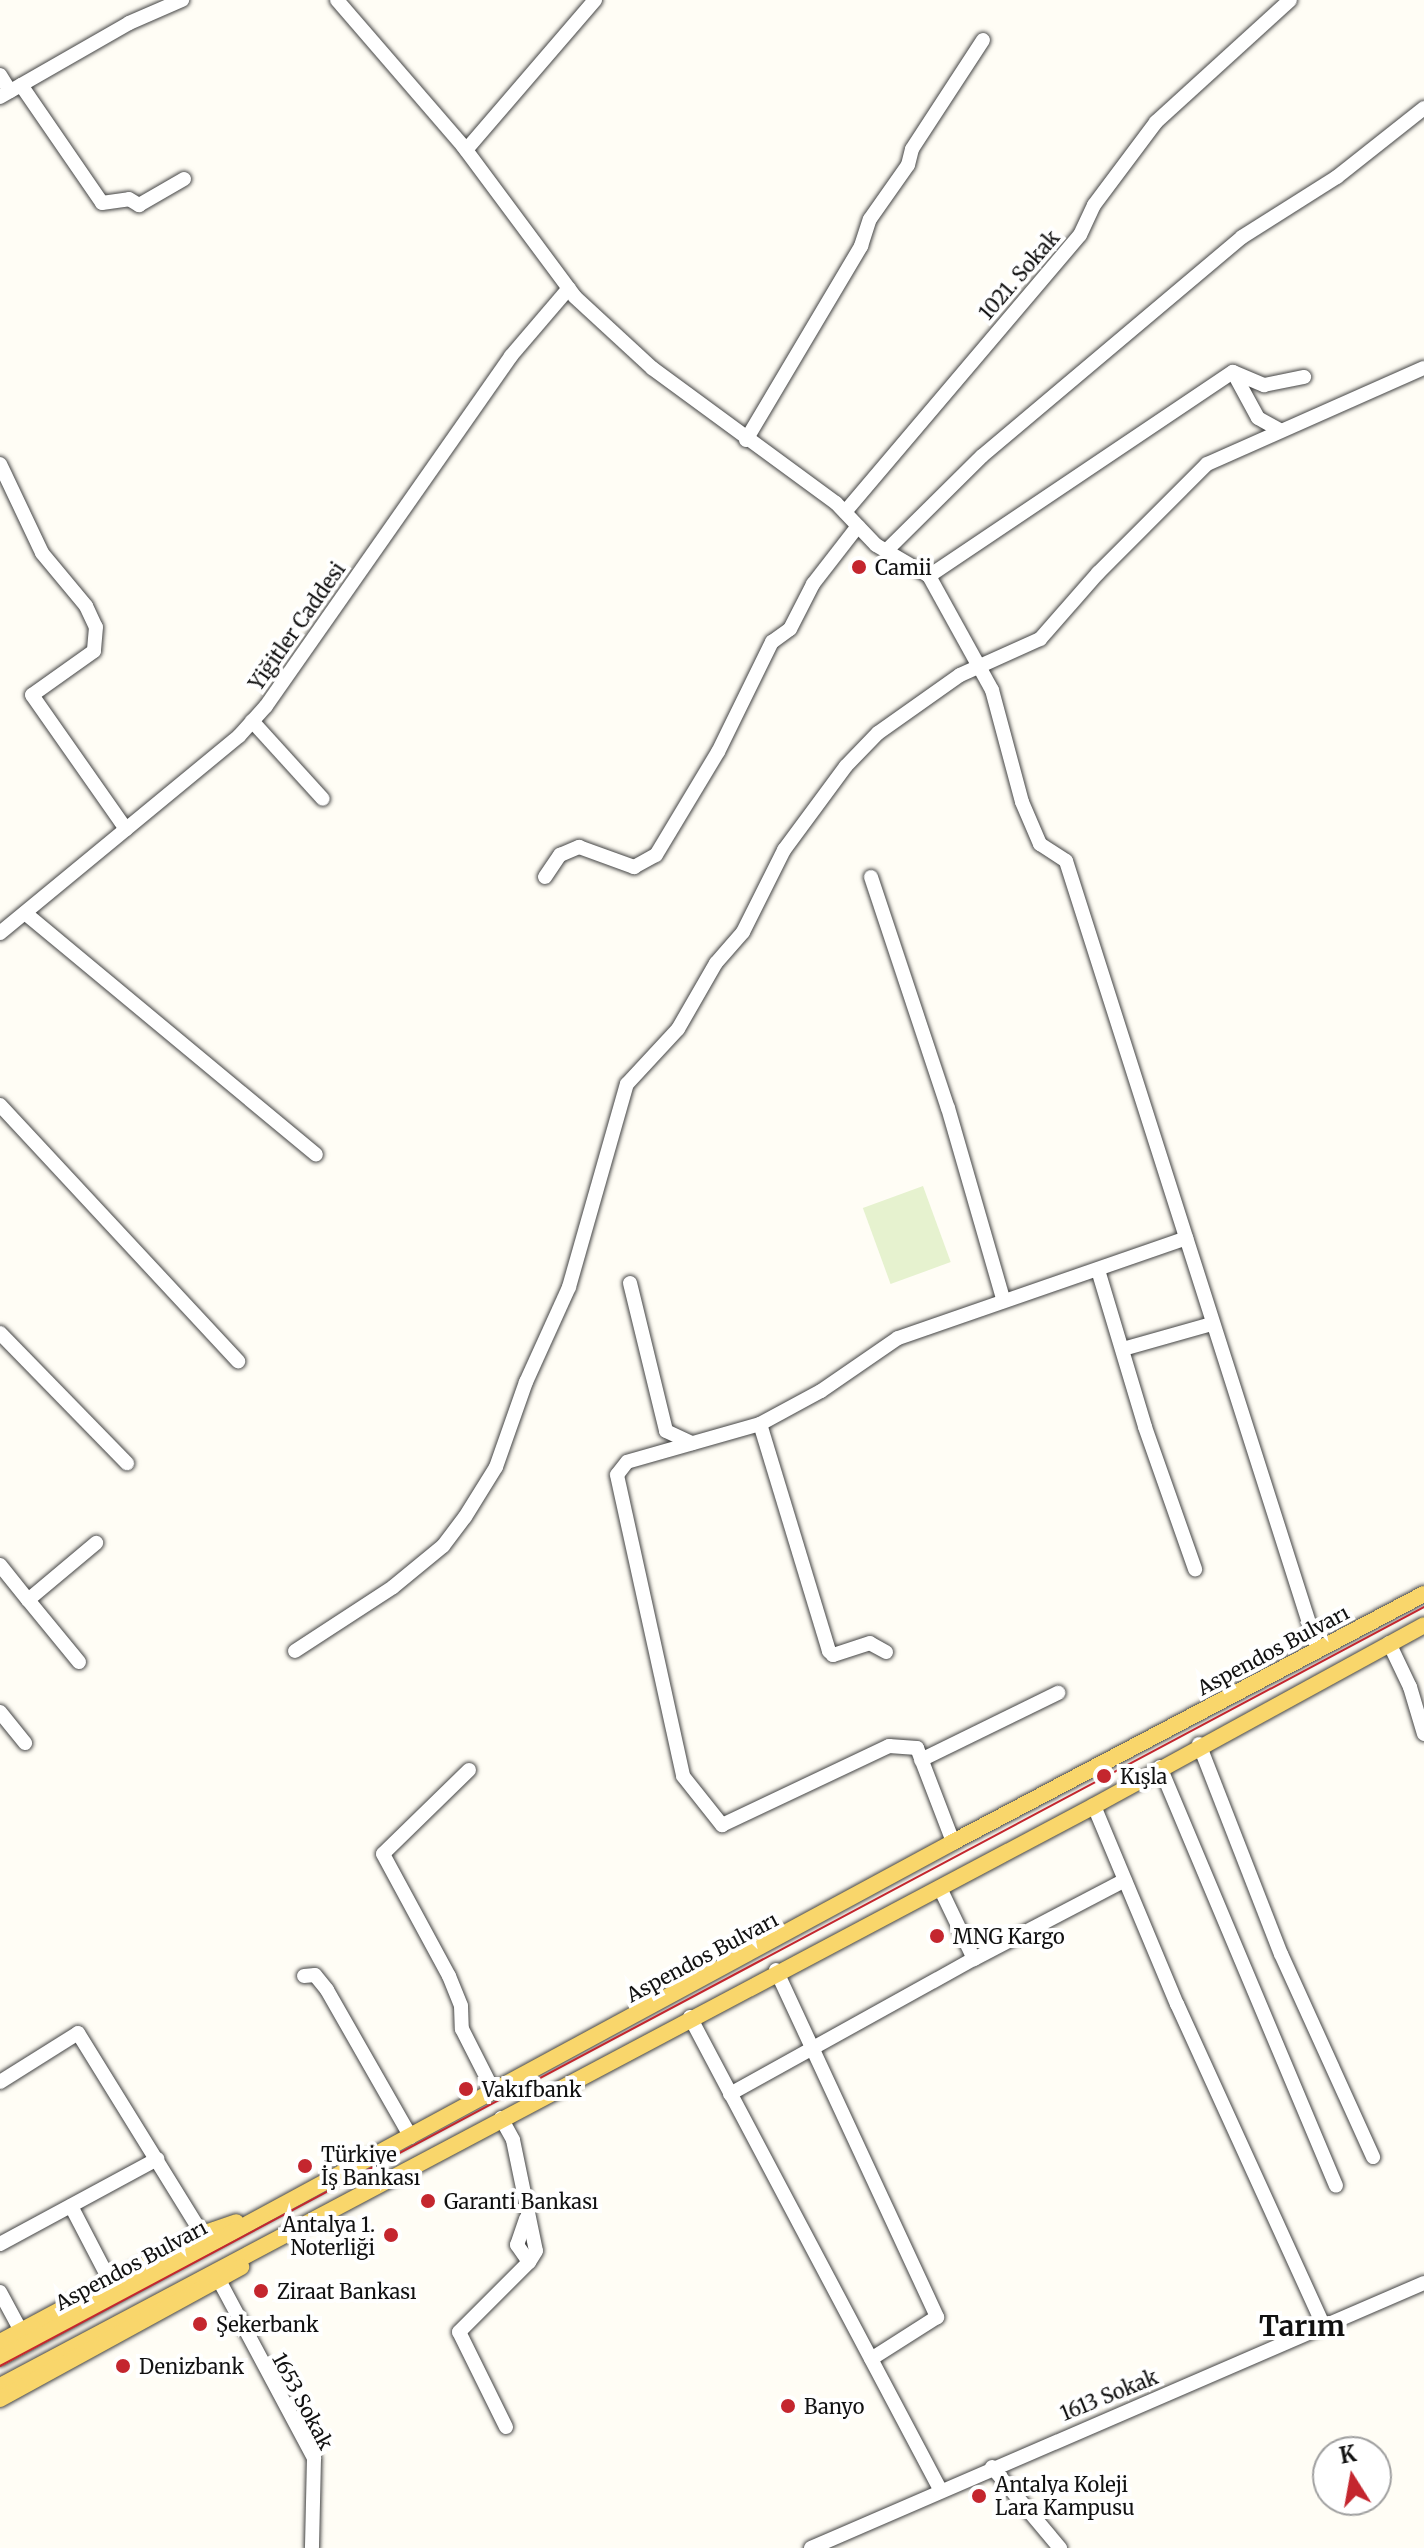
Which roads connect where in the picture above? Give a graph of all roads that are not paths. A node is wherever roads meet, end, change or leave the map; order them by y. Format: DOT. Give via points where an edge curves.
graph roads {
  1 [pos="182,0"];
  2 [pos="337,0"];
  3 [pos="595,0"];
  4 [pos="1290,0"];
  5 [pos="983,40"];
  6 [pos="0,75"];
  7 [pos="10,91"];
  8 [pos="1424,108"];
  9 [pos="466,150"];
  10 [pos="184,179"];
  11 [pos="569,288"];
  12 [pos="1424,368"];
  13 [pos="1233,372"];
  14 [pos="1304,377"];
  15 [pos="1280,430"];
  16 [pos="746,440"];
  17 [pos="0,464"];
  18 [pos="845,512"];
  19 [pos="858,526"];
  20 [pos="886,551"];
  21 [pos="929,576"];
  22 [pos="977,663"];
  23 [pos="252,721"];
  24 [pos="323,799"];
  25 [pos="126,829"];
  26 [pos="545,877"];
  27 [pos="871,877"];
  28 [pos="25,913"];
  29 [pos="0,933"];
  30 [pos="0,1105"];
  31 [pos="316,1155"];
  32 [pos="1186,1238"];
  33 [pos="1098,1270"];
  34 [pos="630,1283"];
  35 [pos="1003,1299"];
  36 [pos="1212,1324"];
  37 [pos="0,1333"];
  38 [pos="1123,1349"];
  39 [pos="238,1361"];
  40 [pos="760,1424"];
  41 [pos="692,1443"];
  42 [pos="127,1463"];
  43 [pos="96,1543"];
  44 [pos="0,1565"];
  45 [pos="1195,1569"];
  46 [pos="1424,1594"];
  47 [pos="28,1600"];
  48 [pos="1424,1625"];
  49 [pos="1389,1643"];
  50 [pos="1317,1648"];
  51 [pos="295,1651"];
  52 [pos="886,1652"];
  53 [pos="79,1662"];
  54 [pos="1058,1693"];
  55 [pos="0,1712"];
  56 [pos="1424,1734"];
  57 [pos="25,1743"];
  58 [pos="1199,1744"];
  59 [pos="921,1760"];
  60 [pos="1160,1767"];
  61 [pos="469,1770"];
  62 [pos="1094,1806"];
  63 [pos="953,1842"];
  64 [pos="1125,1880"];
  65 [pos="940,1888"];
  66 [pos="974,1959"];
  67 [pos="776,1970"];
  68 [pos="304,1976"];
  69 [pos="690,2017"];
  70 [pos="814,2050"];
  71 [pos="0,2082"];
  72 [pos="494,2092"];
  73 [pos="730,2094"];
  74 [pos="501,2118"];
  75 [pos="411,2137"];
  76 [pos="1373,2157"];
  77 [pos="157,2159"];
  78 [pos="1336,2186"];
  79 [pos="71,2206"];
  80 [pos="283,2206"];
  81 [pos="299,2227"];
  82 [pos="202,2234"];
  83 [pos="0,2244"];
  84 [pos="220,2282"];
  85 [pos="111,2283"];
  86 [pos="1424,2283"];
  87 [pos="0,2292"];
  88 [pos="1323,2324"];
  89 [pos="21,2331"];
  90 [pos="2,2352"];
  91 [pos="871,2359"];
  92 [pos="0,2386"];
  93 [pos="0,2399"];
  94 [pos="506,2427"];
  95 [pos="992,2467"];
  96 [pos="941,2491"];
  97 [pos="312,2548"];
  98 [pos="811,2548"];
  99 [pos="1060,2548"];
  1 -- 7 [label="street" via="129,23"];
  2 -- 9 [label="street"];
  3 -- 9 [label="street"];
  4 -- 18 [label="street, 1021. Sokak" via="1156,122 1094,205 1080,235"];
  5 -- 16 [label="street" via="870,219 861,246"];
  6 -- 7 [label="street"];
  7 -- 10 [label="street" via="102,203 129,199 139,205"];
  8 -- 20 [label="street" via="1337,177 1242,237 982,456"];
  9 -- 11 [label="street"];
  11 -- 16 [label="street" via="652,368"];
  11 -- 23 [label="street, Yiğitler Caddesi" via="511,356"];
  12 -- 15 [label="street"];
  13 -- 14 [label="street" via="1264,385"];
  13 -- 15 [label="street" via="1258,418"];
  13 -- 21 [label="street"];
  15 -- 22 [label="street" via="1228,451 1180,486 1040,639"];
  16 -- 18 [label="street"];
  17 -- 25 [label="street" via="42,553 86,606 96,627 94,651 32,695"];
  18 -- 19 [label="street"];
  19 -- 20 [label="street"];
  19 -- 26 [label="street" via="813,584 790,629 772,642 718,752 656,855 634,867 579,847 560,855"];
  20 -- 21 [label="street"];
  21 -- 22 [label="street"];
  22 -- 32 [label="street" via="992,690 1022,802 1040,844 1066,861"];
  22 -- 51 [label="street" via="878,733 846,766 784,850 743,932 716,963 678,1029 627,1084 558,1314 530,1370 496,1467 456,1531 393,1587"];
  23 -- 24 [label="street"];
  23 -- 25 [label="street, Yiğitler Caddesi"];
  25 -- 28 [label="street, Yiğitler Caddesi"];
  27 -- 35 [label="street" via="948,1108"];
  28 -- 29 [label="street, Yiğitler Caddesi"];
  28 -- 31 [label="street"];
  30 -- 39 [label="street"];
  32 -- 33 [label="street" via="1142,1249 1119,1265"];
  32 -- 36 [label="street"];
  33 -- 35 [label="street"];
  33 -- 38 [label="street"];
  34 -- 41 [label="street" via="666,1431"];
  35 -- 40 [label="street" via="898,1338 821,1391"];
  36 -- 38 [label="street"];
  36 -- 50 [label="street"];
  37 -- 42 [label="street"];
  38 -- 45 [label="street"];
  40 -- 41 [label="street"];
  40 -- 52 [label="street" via="829,1651 833,1655 870,1643"];
  41 -- 59 [label="street" via="627,1462 617,1475 683,1776 722,1825 889,1746 917,1748"];
  43 -- 47 [label="street"];
  44 -- 47 [label="street"];
  46 -- 50 [label="main road, Aspendos Bulvarı"];
  47 -- 53 [label="street"];
  48 -- 49 [label="main road"];
  49 -- 56 [label="street"];
  49 -- 58 [label="main road"];
  50 -- 63 [label="main road, Aspendos Bulvarı"];
  54 -- 59 [label="street"];
  55 -- 57 [label="street"];
  58 -- 60 [label="main road"];
  58 -- 76 [label="street" via="1281,1954"];
  59 -- 63 [label="street"];
  60 -- 62 [label="main road"];
  60 -- 78 [label="street"];
  61 -- 72 [label="street" via="383,1854 449,1976 461,2006 462,2029"];
  62 -- 64 [label="street"];
  62 -- 65 [label="main road"];
  63 -- 72 [label="main road, Aspendos Bulvarı"];
  64 -- 66 [label="street"];
  64 -- 88 [label="street"];
  65 -- 66 [label="street"];
  65 -- 67 [label="main road"];
  66 -- 70 [label="street"];
  67 -- 69 [label="main road"];
  67 -- 70 [label="street"];
  68 -- 75 [label="street" via="315,1975 327,1990"];
  69 -- 73 [label="street"];
  69 -- 74 [label="main road"];
  70 -- 73 [label="street"];
  70 -- 91 [label="street" via="937,2317"];
  71 -- 77 [label="street" via="78,2033"];
  72 -- 75 [label="main road, Aspendos Bulvarı"];
  73 -- 91 [label="street"];
  74 -- 81 [label="main road"];
  74 -- 94 [label="street" via="513,2140 526,2219 517,2245 529,2262 459,2332"];
  75 -- 80 [label="main road, Aspendos Bulvarı"];
  77 -- 79 [label="street"];
  77 -- 82 [label="street"];
  79 -- 83 [label="street"];
  79 -- 85 [label="street"];
  80 -- 82 [label="main road"];
  80 -- 90 [label="main road, Aspendos Bulvarı"];
  81 -- 84 [label="main road"];
  81 -- 92 [label="main road"];
  82 -- 85 [label="main road"];
  84 -- 93 [label="main road"];
  84 -- 97 [label="street, 1653 Sokak" via="314,2458"];
  85 -- 89 [label="main road"];
  86 -- 88 [label="street, 1613 Sokak"];
  87 -- 89 [label="street"];
  88 -- 95 [label="street, 1613 Sokak"];
  89 -- 90 [label="main road"];
  91 -- 96 [label="street"];
  95 -- 96 [label="street, 1613 Sokak"];
  95 -- 99 [label="street"];
  96 -- 98 [label="street, 1613 Sokak"];
}
